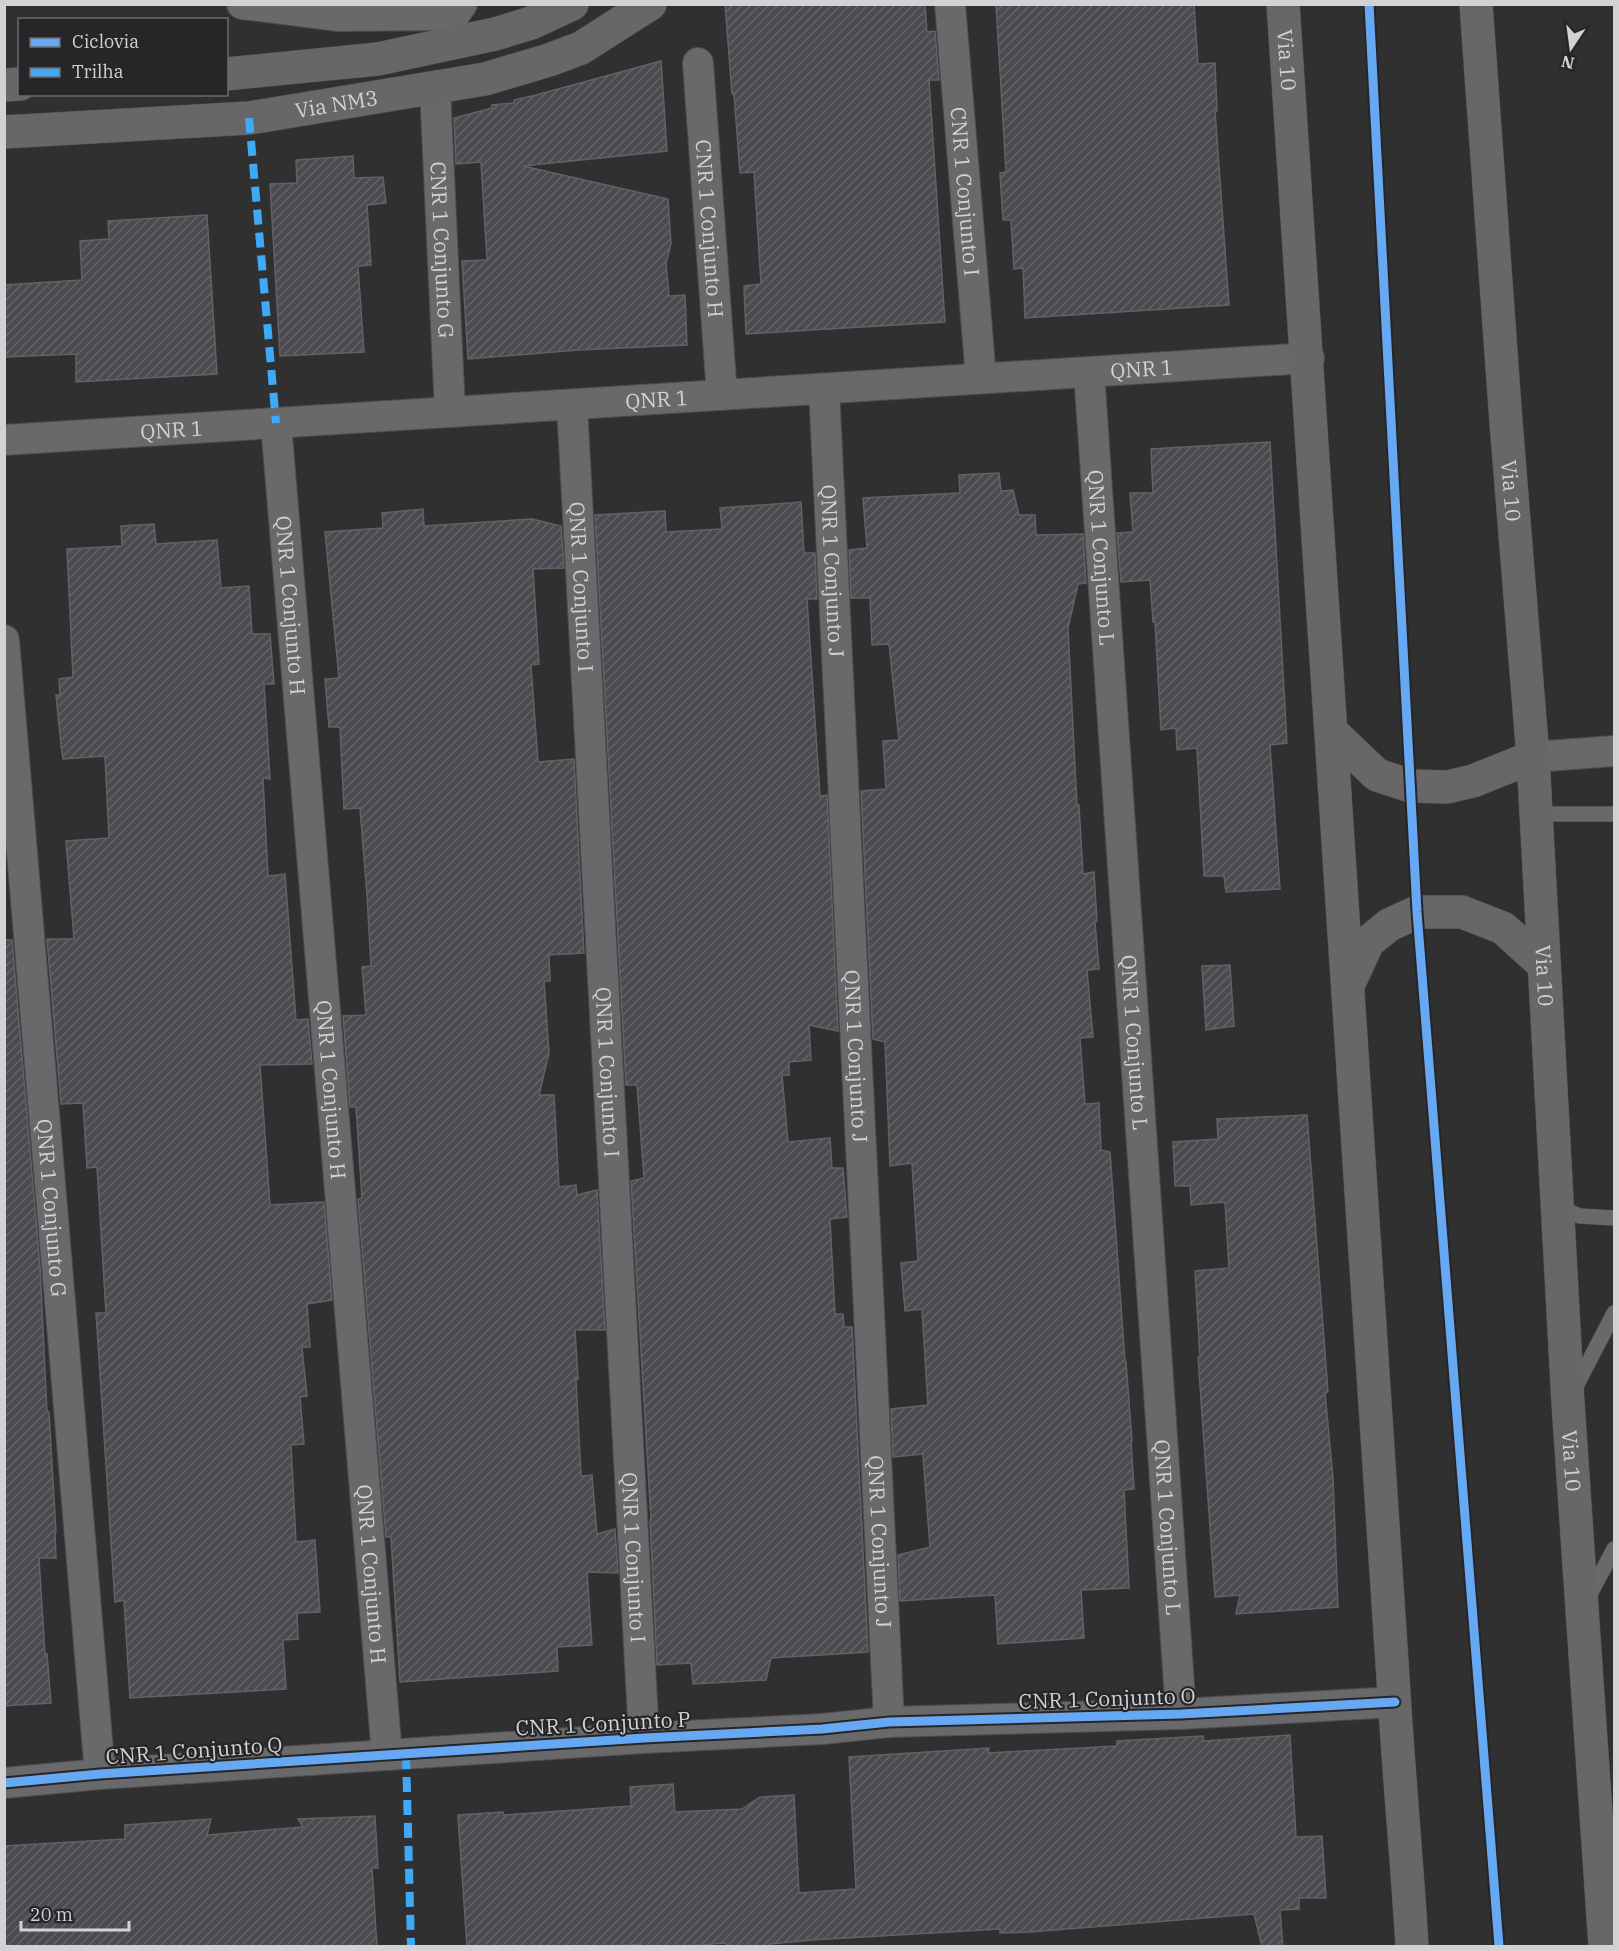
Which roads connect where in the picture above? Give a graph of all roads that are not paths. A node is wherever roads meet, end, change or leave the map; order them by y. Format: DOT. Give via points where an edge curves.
graph roads {
  1 [pos="242,4"];
  2 [pos="572,4"];
  3 [pos="650,4"];
  4 [pos="950,4"];
  5 [pos="1283,4"];
  6 [pos="1476,4"];
  7 [pos="458,10"];
  8 [pos="698,63"];
  9 [pos="228,74"];
  10 [pos="435,88"];
  11 [pos="4,132"];
  12 [pos="1309,358"];
  13 [pos="1089,372"];
  14 [pos="981,378"];
  15 [pos="824,389"];
  16 [pos="722,395"];
  17 [pos="572,405"];
  18 [pos="450,412"];
  19 [pos="276,423"];
  20 [pos="4,440"];
  21 [pos="4,640"];
  22 [pos="1334,734"];
  23 [pos="1614,751"];
  24 [pos="1533,757"];
  25 [pos="1536,814"];
  26 [pos="1614,814"];
  27 [pos="1544,965"];
  28 [pos="1351,979"];
  29 [pos="1557,1207"];
  30 [pos="1614,1218"];
  31 [pos="1614,1313"];
  32 [pos="1568,1403"];
  33 [pos="1614,1549"];
  34 [pos="1581,1611"];
  35 [pos="1395,1702"];
  36 [pos="1181,1714"];
  37 [pos="889,1722"];
  38 [pos="822,1730"];
  39 [pos="644,1738"];
  40 [pos="387,1755"];
  41 [pos="100,1774"];
  42 [pos="4,1783"];
  43 [pos="1412,1947"];
  44 [pos="1605,1947"];
  1 -- 7 [label="street" via="339,16"];
  2 -- 9 [label="main road, Via NM3" via="495,34 378,59"];
  3 -- 10 [label="main road, Via NM3" via="571,52 502,75"];
  4 -- 14 [label="street, CNR 1 Conjunto I"];
  5 -- 12 [label="main road, Via 10"];
  6 -- 24 [label="main road, Via 10"];
  8 -- 16 [label="street, CNR 1 Conjunto H"];
  10 -- 11 [label="main road, Via NM3" via="249,118"];
  10 -- 18 [label="street, CNR 1 Conjunto G"];
  12 -- 13 [label="street, QNR 1"];
  12 -- 22 [label="main road, Via 10"];
  13 -- 14 [label="street, QNR 1"];
  13 -- 36 [label="street, QNR 1 Conjunto L"];
  14 -- 15 [label="street, QNR 1"];
  15 -- 16 [label="street, QNR 1"];
  15 -- 37 [label="street, QNR 1 Conjunto J"];
  16 -- 17 [label="street, QNR 1"];
  17 -- 18 [label="street, QNR 1"];
  17 -- 39 [label="street, QNR 1 Conjunto I"];
  18 -- 19 [label="street, QNR 1"];
  19 -- 20 [label="street, QNR 1"];
  19 -- 40 [label="street, QNR 1 Conjunto H"];
  21 -- 41 [label="street, QNR 1 Conjunto G"];
  22 -- 24 [label="main road" via="1377,775 1411,786 1447,787 1473,781"];
  22 -- 28 [label="main road, Via 10"];
  23 -- 24 [label="street"];
  24 -- 25 [label="main road, Via 10"];
  25 -- 26 [label="lane"];
  25 -- 27 [label="main road, Via 10"];
  27 -- 28 [label="main road" via="1503,928 1462,912 1417,912 1389,925 1368,942"];
  27 -- 29 [label="main road, Via 10"];
  28 -- 35 [label="main road, Via 10"];
  29 -- 30 [label="lane" via="1580,1216"];
  29 -- 32 [label="main road, Via 10"];
  31 -- 32 [label="lane"];
  32 -- 34 [label="main road, Via 10"];
  33 -- 34 [label="lane"];
  34 -- 44 [label="main road, Via 10"];
  35 -- 36 [label="street, CNR 1 Conjunto O"];
  35 -- 43 [label="main road, Via 10"];
  36 -- 37 [label="street, CNR 1 Conjunto O"];
  37 -- 38 [label="street, CNR 1 Conjunto O"];
  38 -- 39 [label="street, CNR 1 Conjunto P"];
  39 -- 40 [label="street, CNR 1 Conjunto P"];
  40 -- 41 [label="street, CNR 1 Conjunto Q"];
  41 -- 42 [label="street, CNR 1 Conjunto Q"];
}
